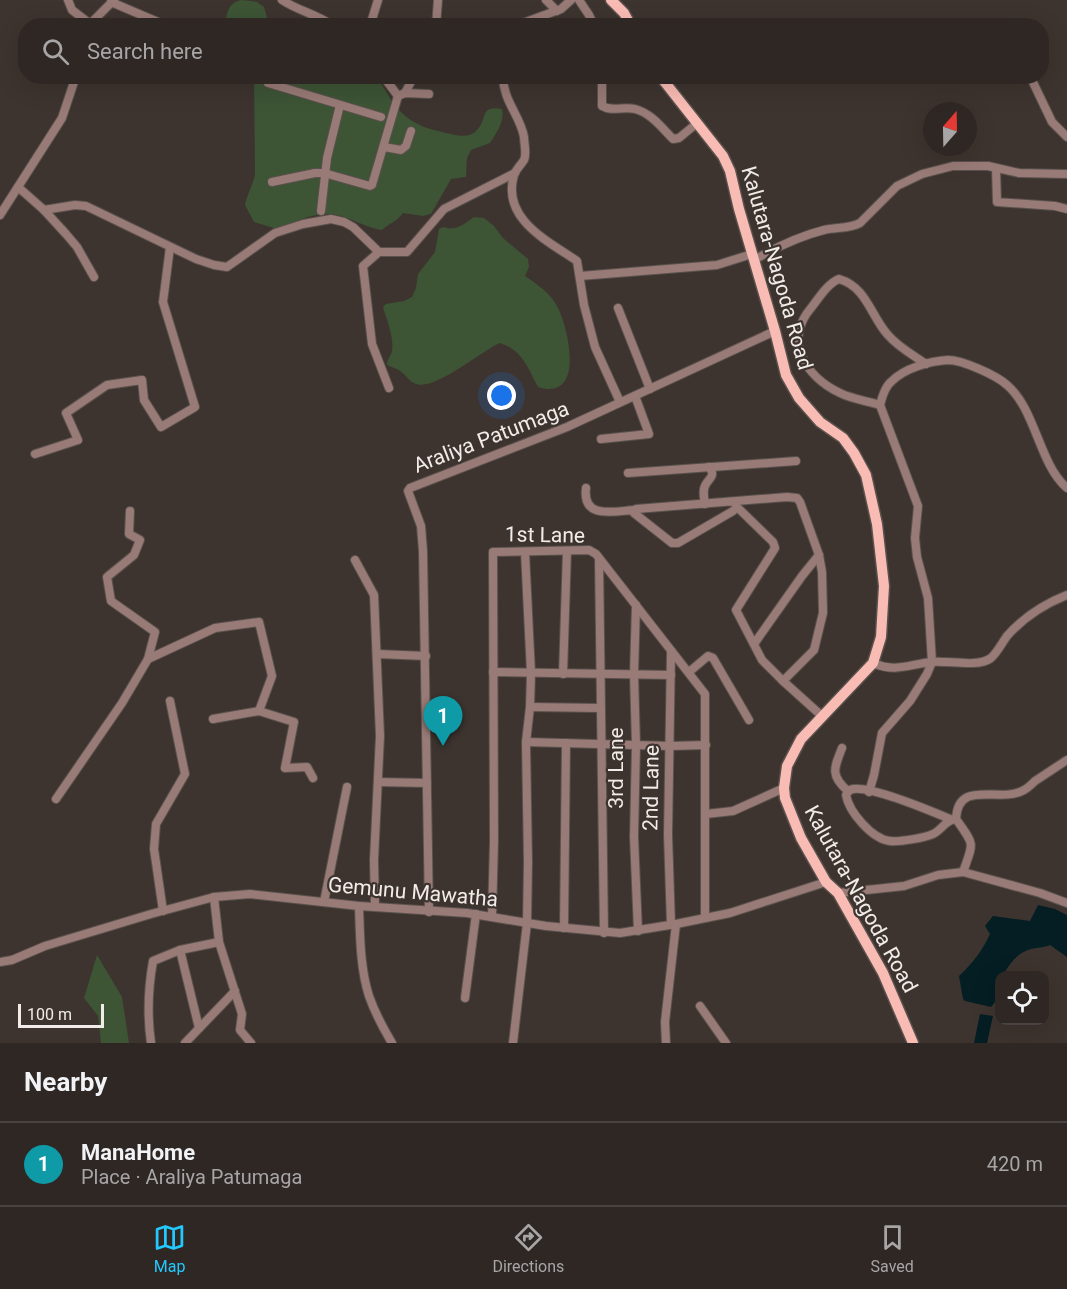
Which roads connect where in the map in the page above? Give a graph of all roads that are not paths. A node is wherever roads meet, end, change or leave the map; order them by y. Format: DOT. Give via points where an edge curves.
graph roads {
  1 [pos="68,0"];
  2 [pos="282,0"];
  3 [pos="378,0"];
  4 [pos="438,0"];
  5 [pos="546,0"];
  6 [pos="571,0"];
  7 [pos="579,0"];
  8 [pos="113,1"];
  9 [pos="617,2"];
  10 [pos="556,11"];
  11 [pos="81,18"];
  12 [pos="95,18"];
  13 [pos="149,18"];
  14 [pos="320,18"];
  15 [pos="372,18"];
  16 [pos="437,18"];
  17 [pos="537,18"];
  18 [pos="589,18"];
  19 [pos="626,18"];
  20 [pos="73,84"];
  21 [pos="271,84"];
  22 [pos="391,84"];
  23 [pos="408,84"];
  24 [pos="504,84"];
  25 [pos="602,84"];
  26 [pos="666,84"];
  27 [pos="1034,84"];
  28 [pos="401,94"];
  29 [pos="429,94"];
  30 [pos="340,105"];
  31 [pos="381,117"];
  32 [pos="696,124"];
  33 [pos="411,131"];
  34 [pos="1067,137"];
  35 [pos="384,147"];
  36 [pos="996,168"];
  37 [pos="324,173"];
  38 [pos="515,173"];
  39 [pos="1067,174"];
  40 [pos="272,182"];
  41 [pos="18,187"];
  42 [pos="1067,209"];
  43 [pos="44,210"];
  44 [pos="321,211"];
  45 [pos="0,215"];
  46 [pos="170,247"];
  47 [pos="379,252"];
  48 [pos="753,257"];
  49 [pos="580,276"];
  50 [pos="93,277"];
  51 [pos="618,308"];
  52 [pos="776,331"];
  53 [pos="926,364"];
  54 [pos="389,388"];
  55 [pos="650,389"];
  56 [pos="635,396"];
  57 [pos="620,402"];
  58 [pos="880,405"];
  59 [pos="601,439"];
  60 [pos="35,454"];
  61 [pos="796,461"];
  62 [pos="709,467"];
  63 [pos="628,473"];
  64 [pos="586,488"];
  65 [pos="1067,488"];
  66 [pos="705,504"];
  67 [pos="737,504"];
  68 [pos="634,510"];
  69 [pos="130,511"];
  70 [pos="567,551"];
  71 [pos="525,552"];
  72 [pos="819,555"];
  73 [pos="599,558"];
  74 [pos="355,560"];
  75 [pos="1067,595"];
  76 [pos="636,605"];
  77 [pos="754,644"];
  78 [pos="671,651"];
  79 [pos="377,654"];
  80 [pos="426,656"];
  81 [pos="148,658"];
  82 [pos="932,662"];
  83 [pos="873,663"];
  84 [pos="493,672"];
  85 [pos="689,672"];
  86 [pos="531,673"];
  87 [pos="563,674"];
  88 [pos="599,674"];
  89 [pos="634,674"];
  90 [pos="671,675"];
  91 [pos="783,681"];
  92 [pos="170,701"];
  93 [pos="530,707"];
  94 [pos="600,708"];
  95 [pos="260,711"];
  96 [pos="823,717"];
  97 [pos="213,719"];
  98 [pos="749,720"];
  99 [pos="526,742"];
  100 [pos="566,743"];
  101 [pos="602,744"];
  102 [pos="636,745"];
  103 [pos="706,745"];
  104 [pos="670,746"];
  105 [pos="842,748"];
  106 [pos="1067,760"];
  107 [pos="313,778"];
  108 [pos="378,782"];
  109 [pos="427,783"];
  110 [pos="347,787"];
  111 [pos="784,788"];
  112 [pos="848,791"];
  113 [pos="869,792"];
  114 [pos="56,799"];
  115 [pos="706,814"];
  116 [pos="953,819"];
  117 [pos="963,872"];
  118 [pos="826,882"];
  119 [pos="838,893"];
  120 [pos="214,897"];
  121 [pos="324,902"];
  122 [pos="1067,903"];
  123 [pos="359,906"];
  124 [pos="375,907"];
  125 [pos="163,911"];
  126 [pos="429,912"];
  127 [pos="476,914"];
  128 [pos="492,917"];
  129 [pos="705,918"];
  130 [pos="527,923"];
  131 [pos="674,925"];
  132 [pos="564,928"];
  133 [pos="638,931"];
  134 [pos="604,933"];
  135 [pos="219,942"];
  136 [pos="180,950"];
  137 [pos="0,962"];
  138 [pos="235,991"];
  139 [pos="465,998"];
  140 [pos="700,1006"];
  141 [pos="199,1028"];
  142 [pos="151,1043"];
  143 [pos="185,1043"];
  144 [pos="251,1043"];
  145 [pos="392,1043"];
  146 [pos="513,1043"];
  147 [pos="666,1043"];
  148 [pos="726,1043"];
  149 [pos="914,1043"];
  1 -- 11 [label="street"];
  2 -- 14 [label="street"];
  3 -- 15 [label="street"];
  4 -- 16 [label="street"];
  5 -- 10 [label="street"];
  6 -- 10 [label="street"];
  7 -- 18 [label="street"];
  8 -- 12 [label="street"];
  8 -- 13 [label="street"];
  9 -- 19 [label="main road"];
  10 -- 17 [label="street"];
  20 -- 41 [label="street" via="62,118"];
  21 -- 30 [label="street"];
  22 -- 28 [label="street"];
  23 -- 28 [label="street"];
  24 -- 38 [label="street" via="524,140 525,158"];
  25 -- 32 [label="street" via="602,106 646,113 673,139"];
  26 -- 32 [label="main road, Kalutara-Nagoda Road"];
  27 -- 34 [label="street" via="1052,122"];
  28 -- 29 [label="street"];
  28 -- 35 [label="street"];
  30 -- 31 [label="street"];
  30 -- 37 [label="street"];
  32 -- 48 [label="main road, Kalutara-Nagoda Road" via="723,156 730,171"];
  33 -- 35 [label="street" via="401,150"];
  35 -- 37 [label="street" via="370,186"];
  36 -- 39 [label="street" via="1019,173"];
  36 -- 42 [label="street" via="997,202"];
  36 -- 48 [label="street" via="953,166 922,174 897,186 854,226 823,230"];
  37 -- 40 [label="street"];
  37 -- 44 [label="street"];
  38 -- 47 [label="street" via="444,209 407,252"];
  38 -- 49 [label="street" via="513,196 518,212 530,228 577,261"];
  41 -- 43 [label="street"];
  41 -- 45 [label="street"];
  43 -- 46 [label="street" via="86,206"];
  43 -- 50 [label="street" via="76,247"];
  46 -- 47 [label="street" via="214,266 227,267 275,233 331,219 353,227"];
  46 -- 60 [label="street" via="163,302 195,406 161,427 144,400 142,380 107,385 66,413 78,440"];
  47 -- 54 [label="street" via="363,266 372,344"];
  48 -- 49 [label="street" via="717,265"];
  48 -- 52 [label="main road, Kalutara-Nagoda Road"];
  49 -- 57 [label="street" via="595,347"];
  51 -- 55 [label="street"];
  52 -- 55 [label="street, Araliya Patumaga"];
  52 -- 83 [label="main road, Kalutara-Nagoda Road" via="792,389 820,422 843,438 866,476 878,524 884,586 881,637"];
  53 -- 58 [label="street" via="891,381"];
  53 -- 58 [label="street" via="886,334 869,302 846,280 832,282 798,330 807,367 840,393"];
  53 -- 65 [label="street" via="950,360 1007,384 1019,397 1056,475"];
  55 -- 56 [label="street, Araliya Patumaga"];
  56 -- 57 [label="street, Araliya Patumaga"];
  56 -- 59 [label="street" via="649,434"];
  57 -- 80 [label="street, Araliya Patumaga" via="567,427 410,488 421,526"];
  58 -- 82 [label="street" via="918,506 915,538 928,598"];
  61 -- 62 [label="street"];
  62 -- 63 [label="street"];
  62 -- 66 [label="street" via="712,476 704,488"];
  64 -- 68 [label="street" via="590,508 597,512"];
  66 -- 67 [label="street"];
  66 -- 68 [label="street"];
  67 -- 68 [label="street" via="733,512 678,543 672,543 635,516"];
  67 -- 72 [label="street" via="797,498"];
  67 -- 77 [label="street" via="776,548 736,610"];
  69 -- 81 [label="street" via="129,534 140,540 134,555 107,577 111,601 155,632"];
  70 -- 71 [label="street, 1st Lane"];
  70 -- 73 [label="street, 1st Lane" via="589,550"];
  70 -- 87 [label="street"];
  71 -- 84 [label="street, 1st Lane" via="493,552"];
  71 -- 86 [label="street"];
  72 -- 77 [label="street"];
  72 -- 91 [label="street" via="823,613 818,637 812,654"];
  73 -- 76 [label="street, 1st Lane"];
  73 -- 88 [label="street"];
  74 -- 79 [label="street" via="375,595"];
  75 -- 82 [label="street" via="1015,627 990,659 977,663"];
  76 -- 78 [label="street, 1st Lane"];
  76 -- 89 [label="street, 3rd Lane"];
  77 -- 91 [label="street" via="762,660"];
  78 -- 85 [label="street, 1st Lane"];
  78 -- 90 [label="street, 2nd Lane"];
  79 -- 80 [label="street"];
  79 -- 108 [label="street"];
  80 -- 109 [label="street, Araliya Patumaga"];
  81 -- 95 [label="street" via="215,628 260,622 272,676"];
  81 -- 114 [label="street"];
  82 -- 83 [label="street" via="913,667"];
  82 -- 113 [label="street" via="910,701 882,733"];
  83 -- 96 [label="main road, Kalutara-Nagoda Road"];
  84 -- 86 [label="street"];
  84 -- 128 [label="street, 1st Lane"];
  85 -- 98 [label="street" via="708,656 713,658"];
  85 -- 103 [label="street, 1st Lane" via="705,694"];
  86 -- 87 [label="street"];
  86 -- 93 [label="street"];
  87 -- 88 [label="street"];
  88 -- 89 [label="street"];
  88 -- 94 [label="street"];
  89 -- 90 [label="street"];
  89 -- 102 [label="street, 3rd Lane"];
  90 -- 104 [label="street, 2nd Lane"];
  91 -- 96 [label="street"];
  92 -- 125 [label="street" via="185,774 156,824 153,849"];
  93 -- 94 [label="street"];
  93 -- 99 [label="street"];
  94 -- 101 [label="street"];
  95 -- 97 [label="street"];
  95 -- 107 [label="street" via="294,722 285,768 307,767"];
  96 -- 111 [label="main road, Kalutara-Nagoda Road" via="801,739 787,766"];
  99 -- 100 [label="street"];
  99 -- 130 [label="street"];
  100 -- 101 [label="street"];
  100 -- 132 [label="street"];
  101 -- 102 [label="street"];
  101 -- 134 [label="street"];
  102 -- 104 [label="street"];
  102 -- 133 [label="street, 3rd Lane"];
  103 -- 104 [label="street"];
  103 -- 115 [label="street, 1st Lane"];
  104 -- 131 [label="street, 2nd Lane" via="668,835"];
  105 -- 112 [label="street" via="834,775"];
  106 -- 116 [label="street" via="1012,795 970,795 960,801"];
  108 -- 109 [label="street"];
  108 -- 124 [label="street"];
  109 -- 126 [label="street, Araliya Patumaga"];
  110 -- 121 [label="street"];
  111 -- 115 [label="street" via="733,811"];
  111 -- 118 [label="main road, Kalutara-Nagoda Road" via="801,838"];
  112 -- 113 [label="street"];
  112 -- 116 [label="street" via="847,804 868,829 890,841 932,835"];
  113 -- 116 [label="street"];
  115 -- 129 [label="street, 1st Lane"];
  116 -- 117 [label="street" via="971,839"];
  117 -- 119 [label="street" via="904,886"];
  117 -- 122 [label="street"];
  118 -- 119 [label="main road, Kalutara-Nagoda Road"];
  118 -- 129 [label="street, Gemunu Mawatha"];
  119 -- 149 [label="main road, Kalutara-Nagoda Road" via="883,973"];
  120 -- 121 [label="street, Gemunu Mawatha" via="250,894"];
  120 -- 125 [label="street, Gemunu Mawatha"];
  120 -- 135 [label="street"];
  121 -- 123 [label="street, Gemunu Mawatha"];
  123 -- 124 [label="street, Gemunu Mawatha"];
  123 -- 145 [label="street" via="367,990"];
  124 -- 126 [label="street, Gemunu Mawatha"];
  125 -- 137 [label="street, Gemunu Mawatha"];
  126 -- 127 [label="street, Gemunu Mawatha"];
  127 -- 128 [label="street, Gemunu Mawatha"];
  127 -- 139 [label="street"];
  128 -- 130 [label="street, Gemunu Mawatha"];
  129 -- 131 [label="street, Gemunu Mawatha"];
  130 -- 132 [label="street, Gemunu Mawatha"];
  130 -- 146 [label="street"];
  131 -- 133 [label="street, Gemunu Mawatha"];
  131 -- 147 [label="street, 2nd Lane"];
  132 -- 134 [label="street, Gemunu Mawatha"];
  133 -- 134 [label="street, Gemunu Mawatha"];
  135 -- 136 [label="street"];
  135 -- 138 [label="street"];
  136 -- 141 [label="street"];
  136 -- 142 [label="street" via="153,961 148,988"];
  138 -- 141 [label="street"];
  138 -- 144 [label="street" via="242,1014 240,1030"];
  140 -- 148 [label="street"];
  141 -- 143 [label="street"];
}
